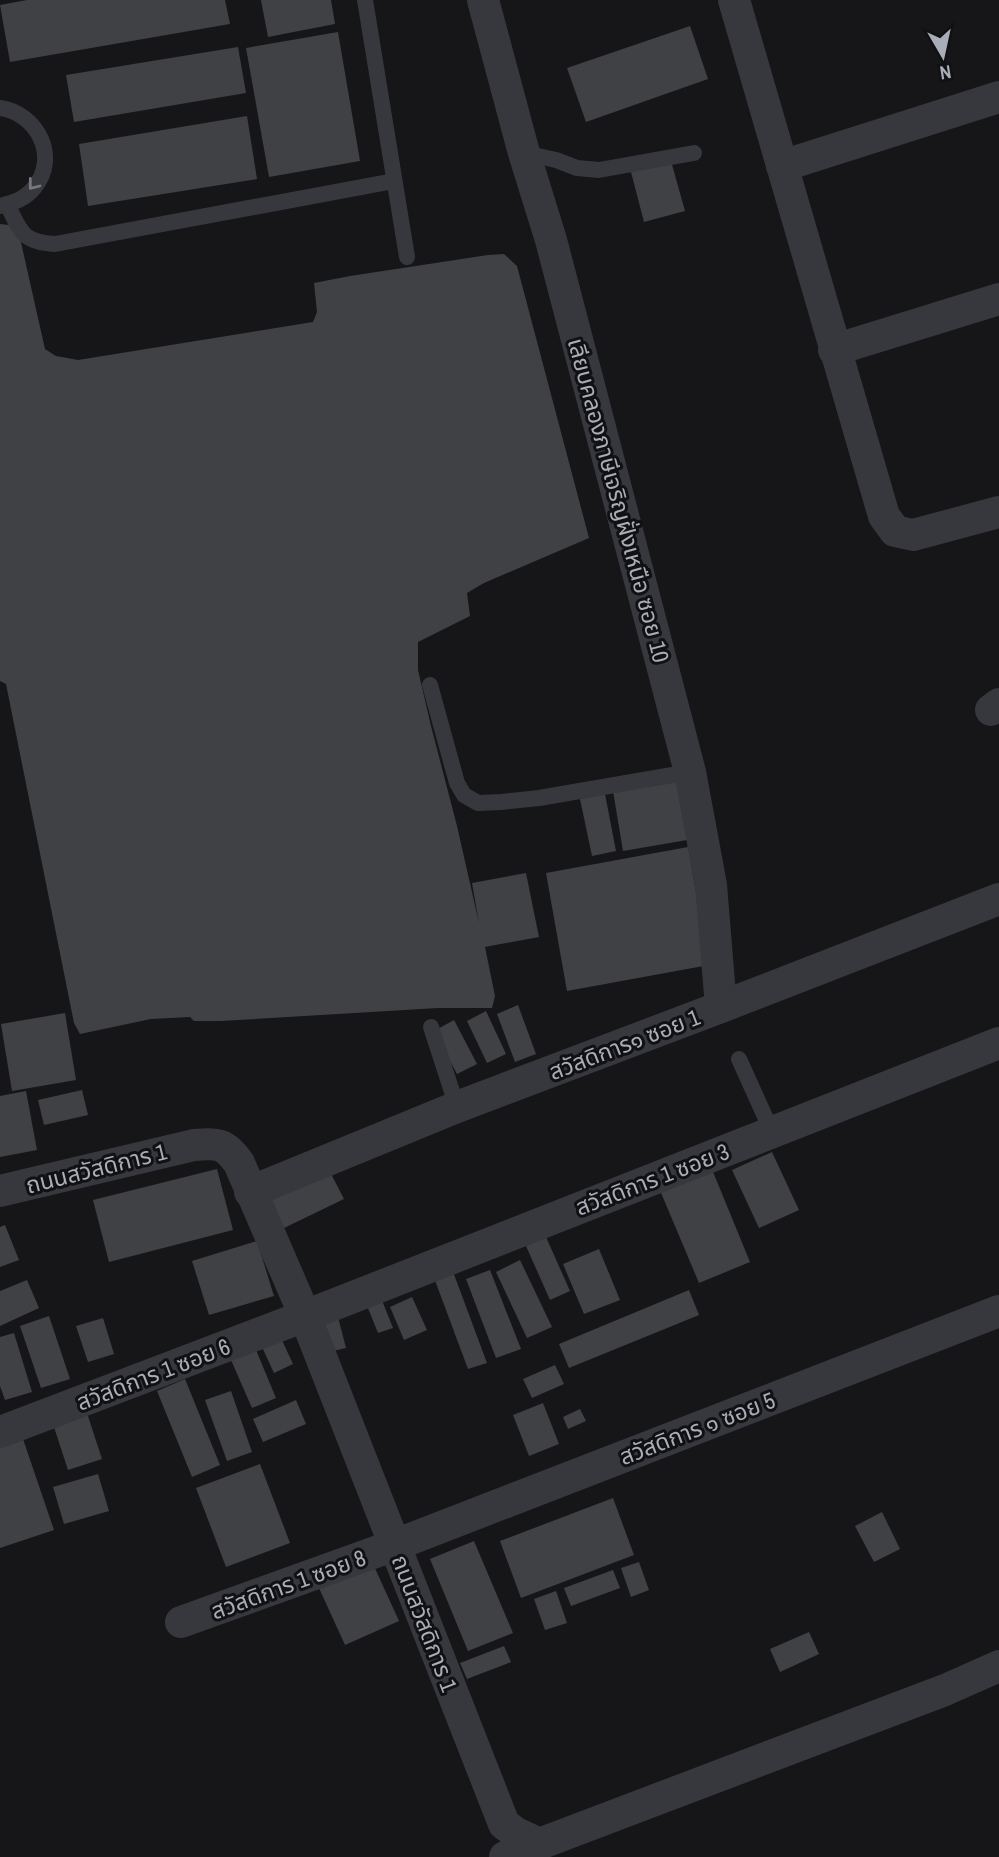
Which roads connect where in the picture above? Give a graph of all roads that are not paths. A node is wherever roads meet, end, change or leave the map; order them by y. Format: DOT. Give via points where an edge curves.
graph roads {
  1 [pos="365,0"];
  2 [pos="484,0"];
  3 [pos="734,0"];
  4 [pos="999,97"];
  5 [pos="0,108"];
  6 [pos="524,153"];
  7 [pos="694,153"];
  8 [pos="782,166"];
  9 [pos="394,181"];
  10 [pos="4,205"];
  11 [pos="407,257"];
  12 [pos="999,299"];
  13 [pos="834,350"];
  14 [pos="999,512"];
  15 [pos="430,685"];
  16 [pos="690,772"];
  17 [pos="999,899"];
  18 [pos="721,1007"];
  19 [pos="431,1027"];
  20 [pos="999,1043"];
  21 [pos="739,1059"];
  22 [pos="457,1107"];
  23 [pos="772,1132"];
  24 [pos="0,1191"];
  25 [pos="250,1192"];
  26 [pos="999,1311"];
  27 [pos="305,1316"];
  28 [pos="0,1432"];
  29 [pos="395,1545"];
  30 [pos="181,1622"];
  31 [pos="999,1666"];
  32 [pos="540,1844"];
  33 [pos="505,1857"];
  1 -- 9 [label="lane"];
  2 -- 6 [label="street, เลียบคลองภาษีเจริญฝั่งเหนือ ซอย 10"];
  3 -- 8 [label="street"];
  4 -- 8 [label="street"];
  5 -- 10 [label="lane, one-way" via="22,115 37,129 45,149 44,169 34,188"];
  6 -- 7 [label="lane" via="599,170"];
  6 -- 16 [label="street, เลียบคลองภาษีเจริญฝั่งเหนือ ซอย 10" via="551,240"];
  8 -- 13 [label="street"];
  9 -- 10 [label="lane" via="55,244 24,237"];
  9 -- 11 [label="lane"];
  12 -- 13 [label="street"];
  13 -- 14 [label="street" via="884,516 895,531 914,535"];
  15 -- 16 [label="lane" via="457,783 464,795 478,803 539,798"];
  16 -- 18 [label="street, เลียบคลองภาษีเจริญฝั่งเหนือ ซอย 10" via="711,885"];
  17 -- 18 [label="street, สวัสดิการ๑ ซอย 1"];
  18 -- 22 [label="street, สวัสดิการ๑ ซอย 1"];
  19 -- 22 [label="lane"];
  20 -- 23 [label="street, สวัสดิการ 1 ซอย 3"];
  21 -- 23 [label="lane"];
  22 -- 25 [label="street, สวัสดิการ๑ ซอย 1"];
  23 -- 27 [label="street, สวัสดิการ 1 ซอย 3"];
  24 -- 25 [label="street, ถนนสวัสดิการ 1" via="214,1143 228,1149 239,1163"];
  25 -- 27 [label="street, ถนนสวัสดิการ 1"];
  26 -- 29 [label="street, สวัสดิการ ๑ ซอย 5"];
  27 -- 28 [label="street, สวัสดิการ 1 ซอย 6"];
  27 -- 29 [label="street, ถนนสวัสดิการ 1"];
  29 -- 30 [label="street, สวัสดิการ 1 ซอย 8"];
  29 -- 32 [label="street, ถนนสวัสดิการ 1" via="503,1824"];
  31 -- 32 [label="street"];
  32 -- 33 [label="street"];
}
